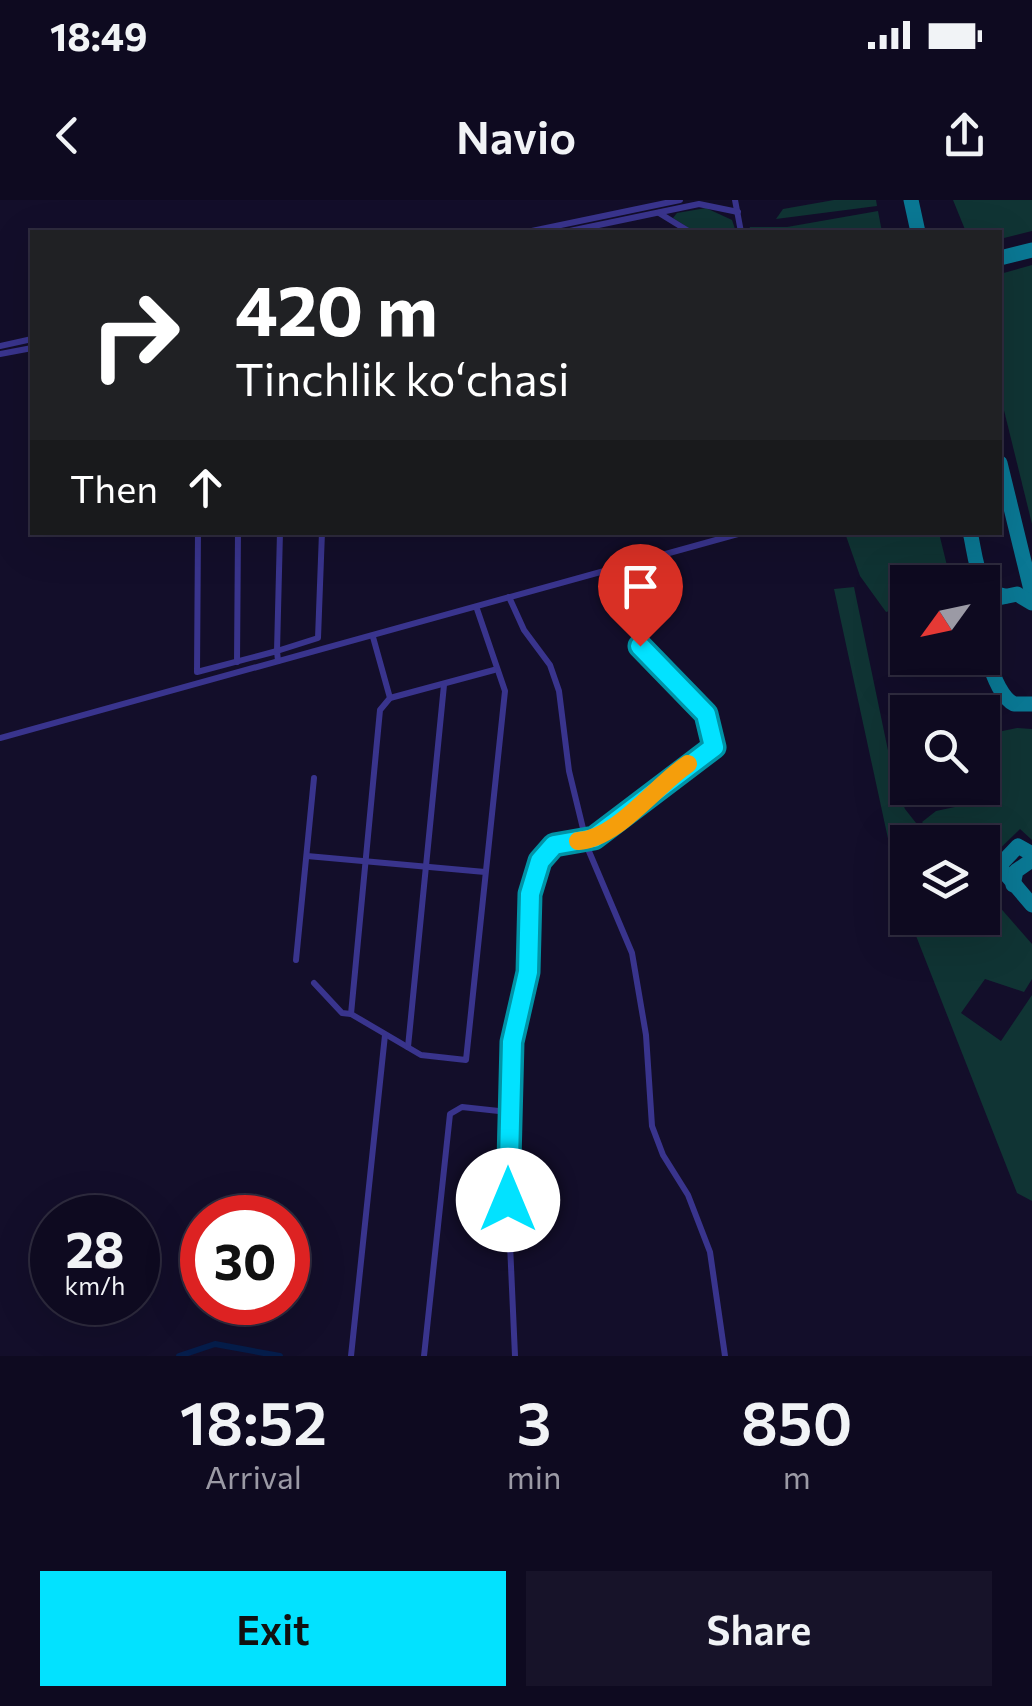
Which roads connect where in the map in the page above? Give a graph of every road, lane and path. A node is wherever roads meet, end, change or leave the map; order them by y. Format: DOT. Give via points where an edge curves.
graph roads {
  1 [pos="680,200"];
  2 [pos="735,200"];
  3 [pos="658,206"];
  4 [pos="738,212"];
  5 [pos="537,230"];
  6 [pos="572,230"];
  7 [pos="688,230"];
  8 [pos="741,230"];
  9 [pos="30,340"];
  10 [pos="0,346"];
  11 [pos="30,348"];
  12 [pos="0,354"];
  13 [pos="198,535"];
  14 [pos="238,535"];
  15 [pos="280,535"];
  16 [pos="322,535"];
  17 [pos="735,535"];
  18 [pos="634,564"];
  19 [pos="508,597"];
  20 [pos="477,609"];
  21 [pos="374,637"];
  22 [pos="277,651"];
  23 [pos="278,661"];
  24 [pos="237,662"];
  25 [pos="494,670"];
  26 [pos="444,685"];
  27 [pos="390,698"];
  28 [pos="0,738"];
  29 [pos="314,778"];
  30 [pos="586,840"];
  31 [pos="307,856"];
  32 [pos="364,861"];
  33 [pos="425,866"];
  34 [pos="485,872"];
  35 [pos="296,960"];
  36 [pos="314,983"];
  37 [pos="351,1014"];
  38 [pos="386,1035"];
  39 [pos="408,1048"];
  40 [pos="508,1112"];
  41 [pos="351,1356"];
  42 [pos="424,1356"];
  43 [pos="515,1356"];
  44 [pos="725,1356"];
  1 -- 3 [label="street"];
  2 -- 4 [label="street"];
  3 -- 4 [label="street" via="699,204"];
  3 -- 5 [label="street"];
  3 -- 6 [label="street"];
  3 -- 7 [label="street"];
  4 -- 8 [label="street"];
  9 -- 10 [label="street"];
  11 -- 12 [label="street"];
  13 -- 24 [label="street" via="196,670"];
  14 -- 24 [label="street"];
  15 -- 22 [label="street"];
  16 -- 22 [label="street" via="318,638"];
  17 -- 18 [label="street"];
  18 -- 19 [label="street"];
  18 -- 30 [label="street" via="642,611 636,638 706,714 714,747"];
  19 -- 20 [label="street"];
  19 -- 30 [label="street" via="555,678"];
  20 -- 21 [label="street"];
  20 -- 25 [label="street"];
  21 -- 23 [label="street"];
  21 -- 27 [label="street"];
  22 -- 23 [label="street"];
  22 -- 24 [label="street"];
  23 -- 28 [label="street"];
  25 -- 26 [label="street"];
  25 -- 34 [label="street" via="504,691"];
  26 -- 27 [label="street"];
  26 -- 33 [label="street"];
  27 -- 32 [label="street" via="380,710"];
  29 -- 31 [label="street"];
  30 -- 40 [label="street" via="554,845 534,874"];
  30 -- 44 [label="street" via="630,942 652,1126 710,1252"];
  31 -- 32 [label="street"];
  31 -- 35 [label="street"];
  32 -- 33 [label="street"];
  32 -- 37 [label="street"];
  33 -- 34 [label="street"];
  33 -- 39 [label="street"];
  34 -- 39 [label="street" via="468,1058"];
  36 -- 37 [label="street" via="342,1013"];
  37 -- 38 [label="street"];
  38 -- 39 [label="street"];
  38 -- 41 [label="street"];
  40 -- 42 [label="street" via="457,1107 450,1114"];
  40 -- 43 [label="street"];
}
